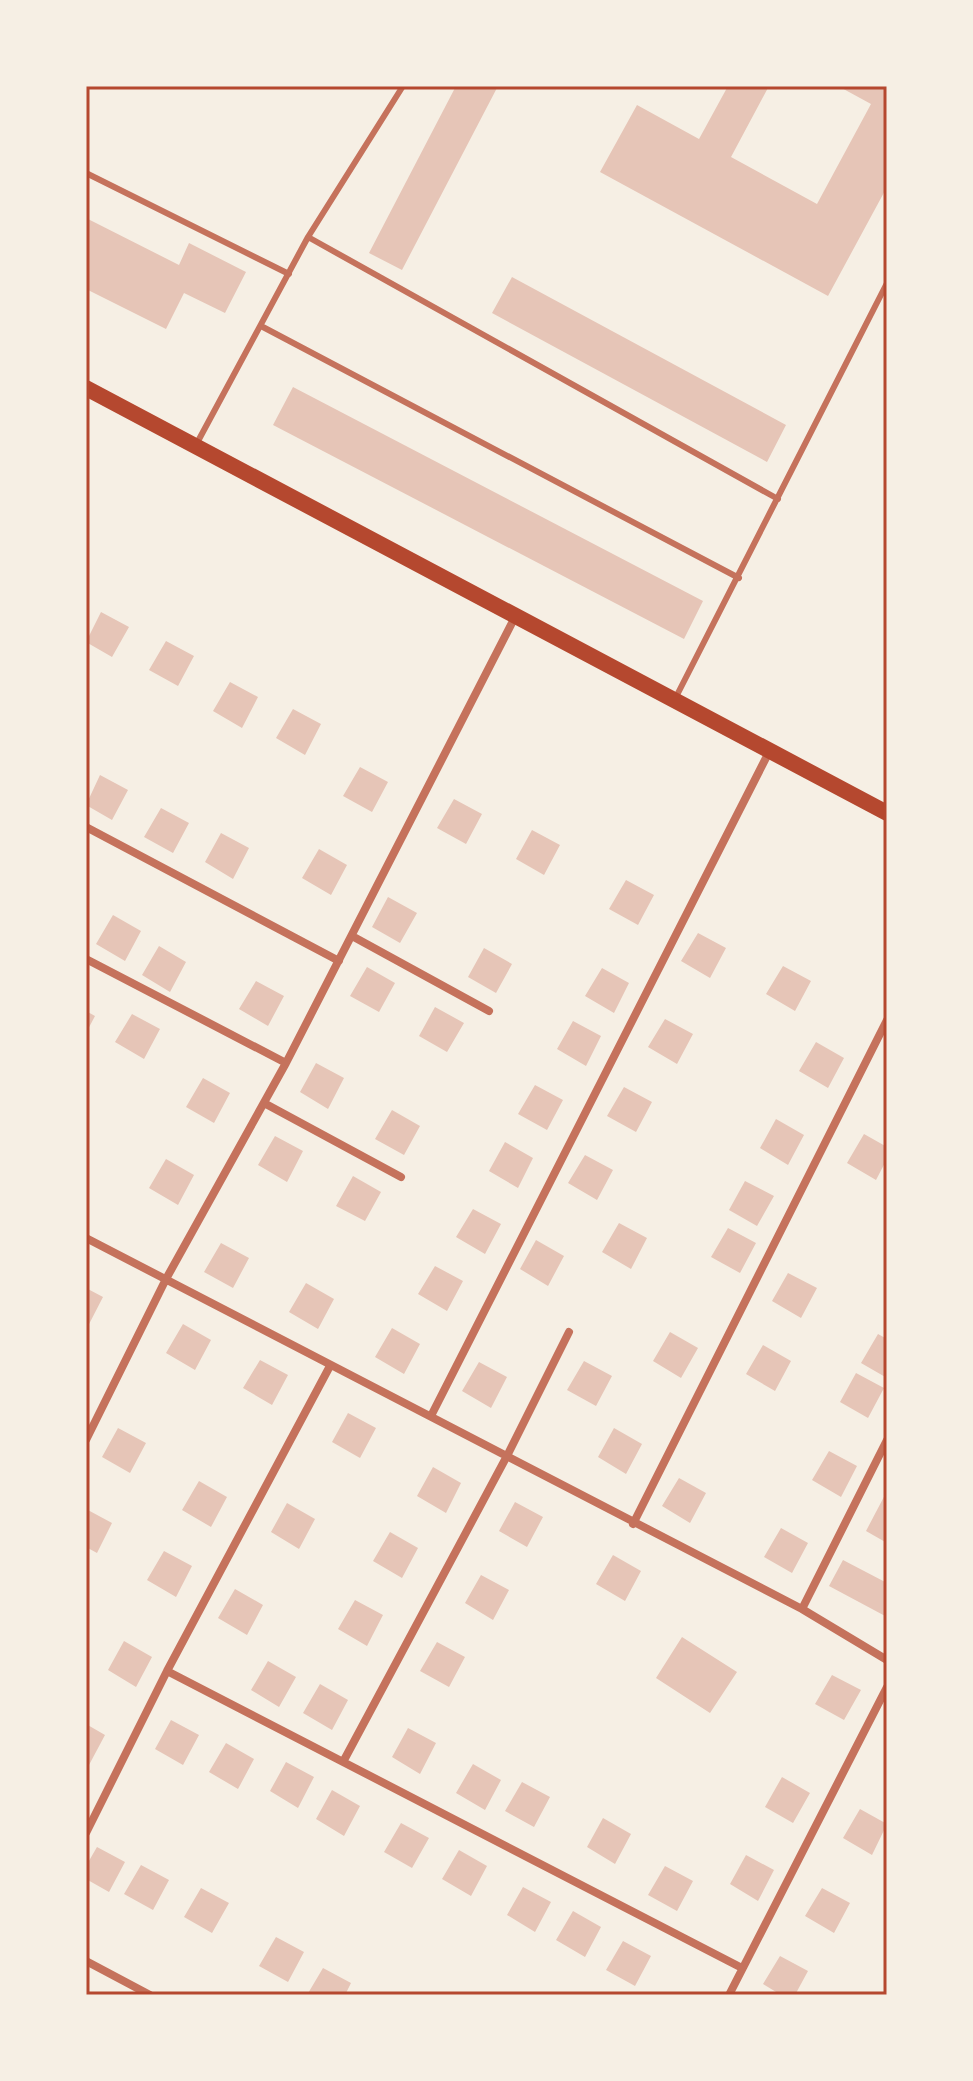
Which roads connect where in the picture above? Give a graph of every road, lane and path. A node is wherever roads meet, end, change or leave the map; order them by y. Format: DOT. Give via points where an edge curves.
graph roads {
  1 [pos="403,86"];
  2 [pos="86,173"];
  3 [pos="308,237"];
  4 [pos="289,274"];
  5 [pos="887,283"];
  6 [pos="261,326"];
  7 [pos="86,388"];
  8 [pos="196,446"];
  9 [pos="778,499"];
  10 [pos="739,578"];
  11 [pos="515,617"];
  12 [pos="674,702"];
  13 [pos="769,752"];
  14 [pos="885,808"];
  15 [pos="86,827"];
  16 [pos="352,936"];
  17 [pos="86,959"];
  18 [pos="339,961"];
  19 [pos="489,1011"];
  20 [pos="887,1020"];
  21 [pos="286,1063"];
  22 [pos="264,1103"];
  23 [pos="401,1177"];
  24 [pos="86,1238"];
  25 [pos="166,1279"];
  26 [pos="569,1332"];
  27 [pos="330,1366"];
  28 [pos="432,1414"];
  29 [pos="86,1440"];
  30 [pos="887,1440"];
  31 [pos="507,1456"];
  32 [pos="633,1524"];
  33 [pos="802,1609"];
  34 [pos="887,1660"];
  35 [pos="167,1671"];
  36 [pos="887,1687"];
  37 [pos="343,1762"];
  38 [pos="86,1833"];
  39 [pos="86,1961"];
  40 [pos="742,1968"];
  41 [pos="150,1995"];
  42 [pos="729,1995"];
  1 -- 3 [label="lane"];
  2 -- 4 [label="lane"];
  3 -- 4 [label="lane"];
  3 -- 9 [label="lane"];
  4 -- 6 [label="lane"];
  5 -- 9 [label="lane"];
  6 -- 8 [label="lane"];
  6 -- 10 [label="lane"];
  7 -- 8 [label="main road"];
  8 -- 11 [label="main road"];
  9 -- 10 [label="lane"];
  10 -- 12 [label="lane"];
  11 -- 12 [label="main road"];
  11 -- 16 [label="street"];
  12 -- 13 [label="main road"];
  13 -- 14 [label="main road"];
  13 -- 28 [label="street"];
  15 -- 18 [label="street"];
  16 -- 18 [label="street"];
  16 -- 19 [label="street"];
  17 -- 21 [label="street"];
  18 -- 21 [label="street"];
  20 -- 32 [label="street"];
  21 -- 22 [label="street"];
  22 -- 23 [label="street"];
  22 -- 25 [label="street"];
  24 -- 25 [label="street"];
  25 -- 27 [label="street"];
  25 -- 29 [label="street"];
  26 -- 31 [label="street"];
  27 -- 28 [label="street"];
  27 -- 35 [label="street"];
  28 -- 31 [label="street"];
  30 -- 33 [label="street"];
  31 -- 32 [label="street"];
  31 -- 37 [label="street"];
  32 -- 33 [label="street"];
  33 -- 34 [label="street"];
  35 -- 37 [label="street"];
  35 -- 38 [label="street"];
  36 -- 40 [label="street"];
  37 -- 40 [label="street"];
  39 -- 41 [label="street"];
  40 -- 42 [label="street"];
}
